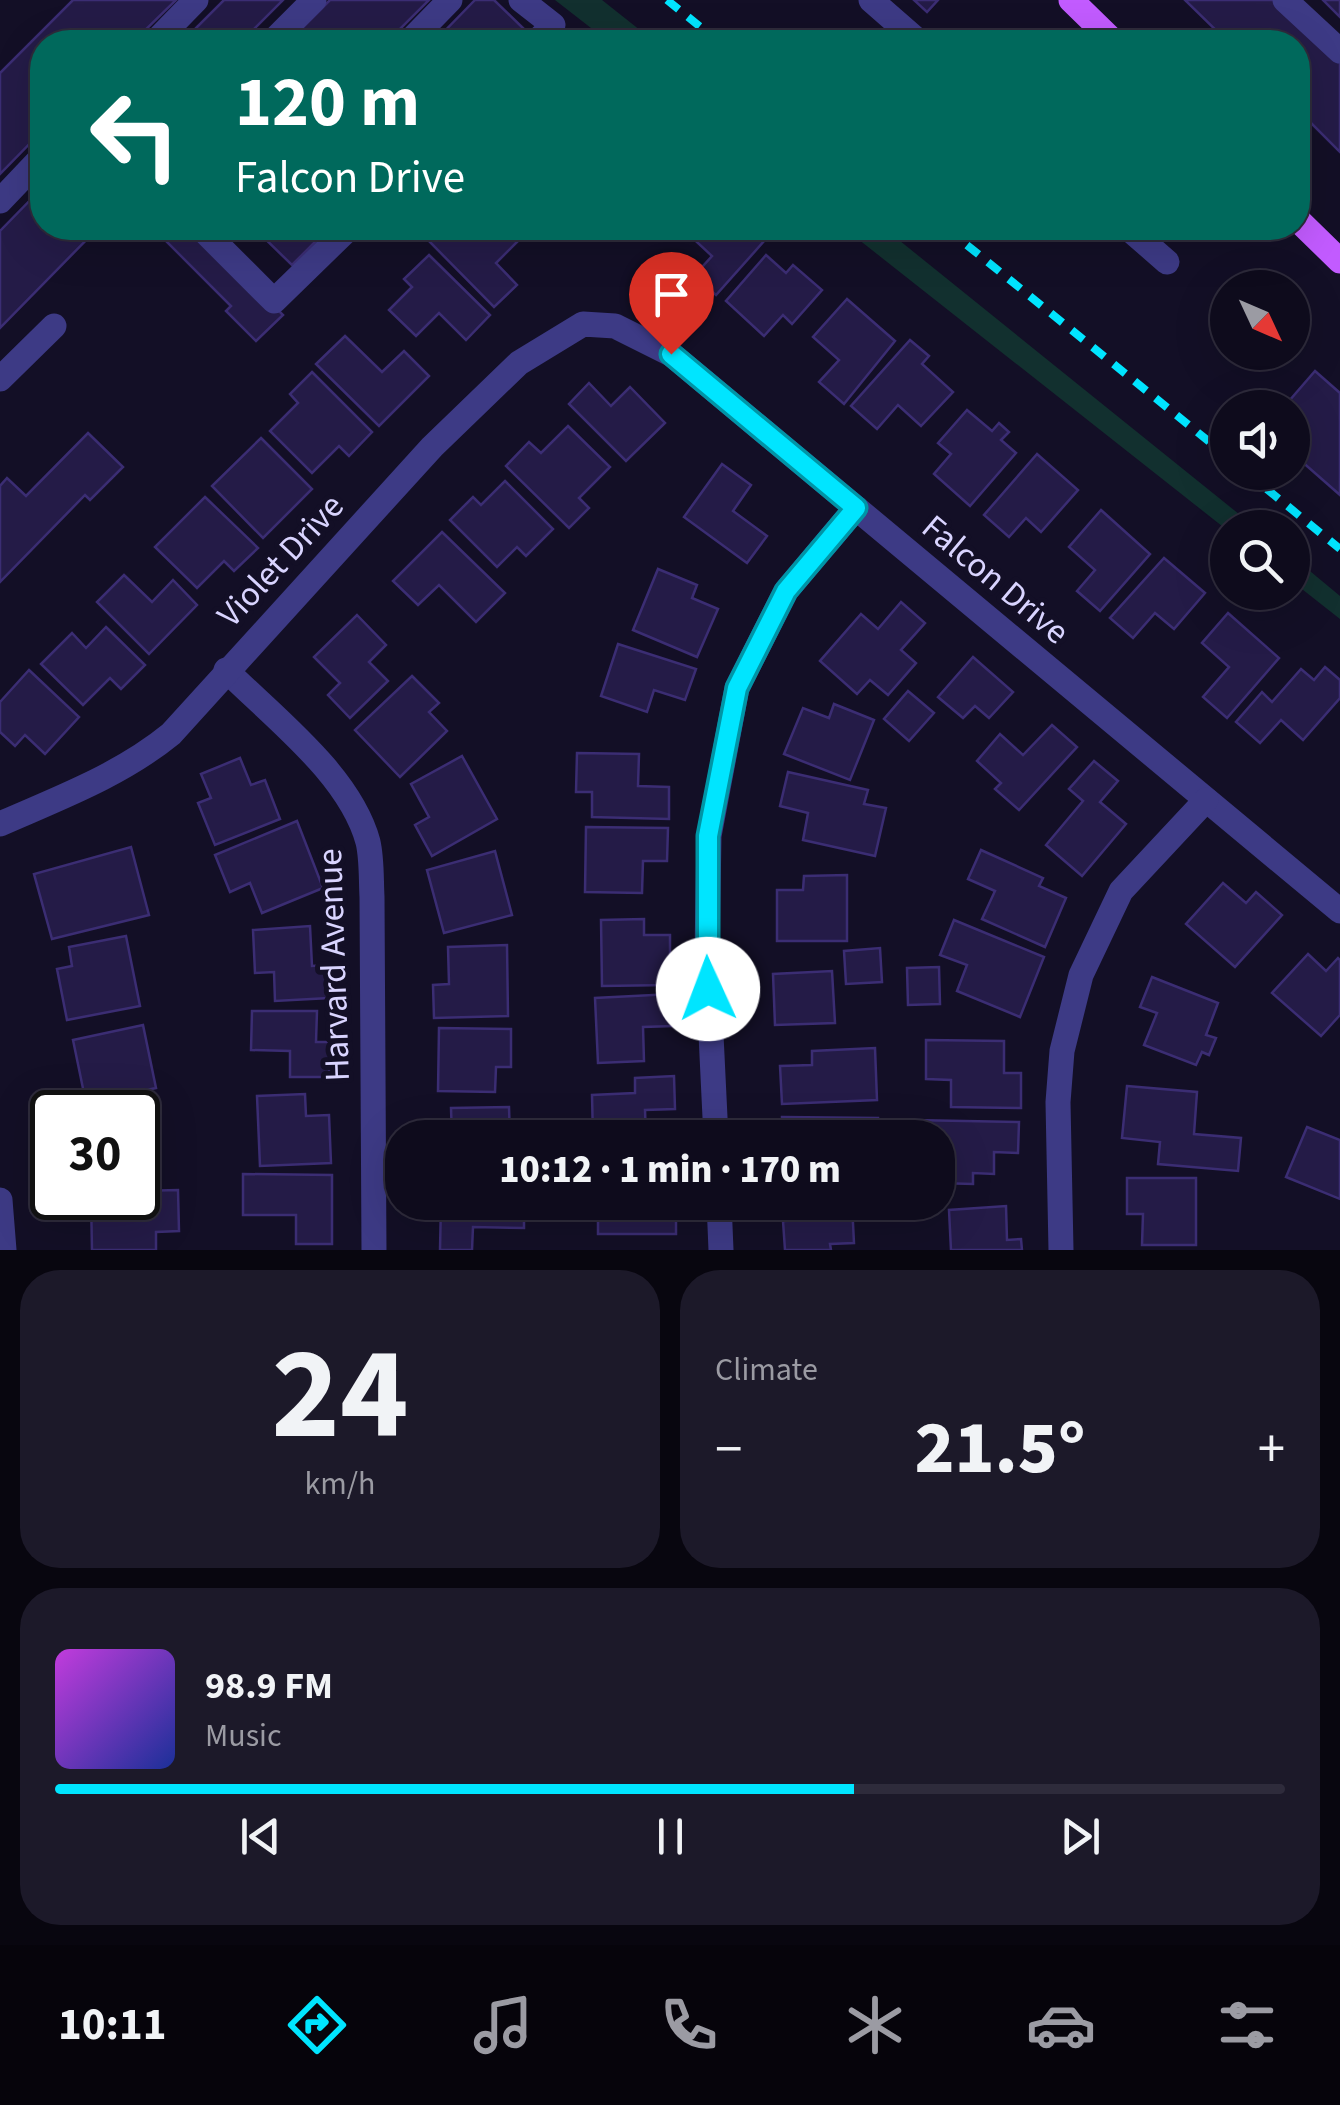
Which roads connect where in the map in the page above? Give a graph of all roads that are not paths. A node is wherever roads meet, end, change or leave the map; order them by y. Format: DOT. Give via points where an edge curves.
graph roads {
  1 [pos="196,0"];
  2 [pos="314,0"];
  3 [pos="450,0"];
  4 [pos="521,0"];
  5 [pos="871,0"];
  6 [pos="1286,0"];
  7 [pos="1079,3"];
  8 [pos="167,30"];
  9 [pos="284,30"];
  10 [pos="420,30"];
  11 [pos="548,30"];
  12 [pos="905,30"];
  13 [pos="1103,30"];
  14 [pos="1340,50"];
  15 [pos="30,170"];
  16 [pos="0,201"];
  17 [pos="1310,232"];
  18 [pos="220,240"];
  19 [pos="336,240"];
  20 [pos="1142,240"];
  21 [pos="1340,261"];
  22 [pos="1168,262"];
  23 [pos="596,325"];
  24 [pos="54,326"];
  25 [pos="0,379"];
  26 [pos="856,508"];
  27 [pos="226,670"];
  28 [pos="1206,800"];
  29 [pos="0,824"];
  30 [pos="1340,911"];
  31 [pos="715,1120"];
  32 [pos="0,1200"];
  33 [pos="720,1220"];
  34 [pos="4,1250"];
  35 [pos="374,1250"];
  36 [pos="721,1250"];
  37 [pos="1061,1250"];
  1 -- 8 [label="street"];
  2 -- 9 [label="street"];
  3 -- 10 [label="street"];
  4 -- 11 [label="street" via="553,25"];
  5 -- 12 [label="street"];
  6 -- 14 [label="street"];
  7 -- 13 [label="main road"];
  15 -- 16 [label="street"];
  17 -- 21 [label="main road"];
  18 -- 19 [label="street" via="274,301"];
  20 -- 22 [label="street"];
  23 -- 26 [label="street, Falcon Drive" via="615,326 671,354"];
  23 -- 27 [label="street, Violet Drive" via="583,324 519,363 432,446"];
  24 -- 25 [label="street"];
  26 -- 28 [label="street, Falcon Drive"];
  26 -- 31 [label="street" via="786,591 737,688 708,836"];
  27 -- 29 [label="street, Violet Drive" via="153,748 102,779"];
  27 -- 35 [label="street, Harvard Avenue" via="327,770 353,804 369,844"];
  28 -- 30 [label="street, Falcon Drive"];
  28 -- 37 [label="street" via="1120,890 1081,974 1058,1102"];
  32 -- 34 [label="street"];
  33 -- 36 [label="street"];
}
